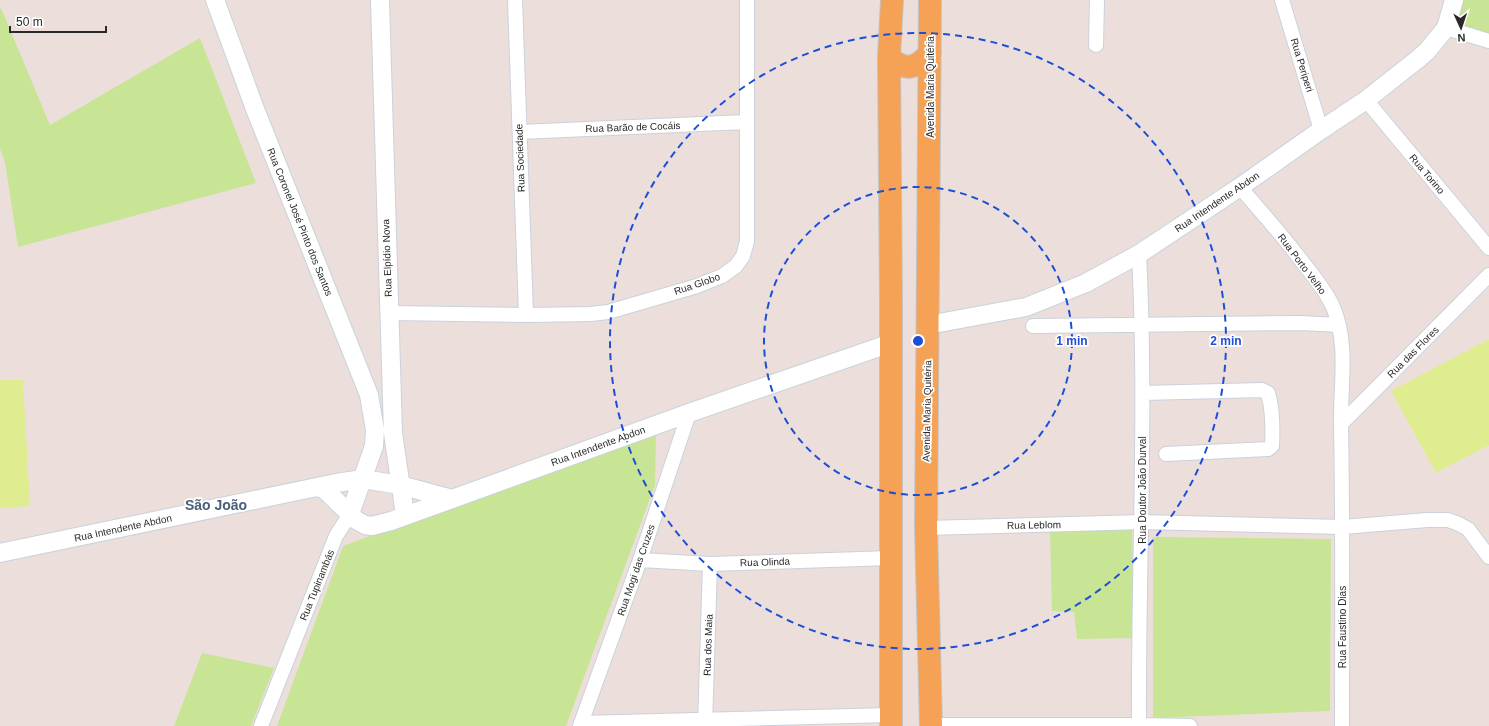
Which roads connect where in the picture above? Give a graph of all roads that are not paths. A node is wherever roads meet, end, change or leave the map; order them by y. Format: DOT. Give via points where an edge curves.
graph roads {
  1 [pos="215,0"];
  2 [pos="380,0"];
  3 [pos="515,0"];
  4 [pos="521,0"];
  5 [pos="747,0"];
  6 [pos="892,0"];
  7 [pos="930,0"];
  8 [pos="1097,0"];
  9 [pos="1282,0"];
  10 [pos="1454,0"];
  11 [pos="1446,28"];
  12 [pos="1489,41"];
  13 [pos="1096,45"];
  14 [pos="930,53"];
  15 [pos="889,57"];
  16 [pos="1366,100"];
  17 [pos="746,122"];
  18 [pos="1321,130"];
  19 [pos="520,132"];
  20 [pos="1240,187"];
  21 [pos="1489,248"];
  22 [pos="1139,254"];
  23 [pos="1487,278"];
  24 [pos="389,313"];
  25 [pos="526,315"];
  26 [pos="1142,324"];
  27 [pos="928,325"];
  28 [pos="1339,325"];
  29 [pos="1033,326"];
  30 [pos="891,343"];
  31 [pos="1143,393"];
  32 [pos="689,412"];
  33 [pos="1341,424"];
  34 [pos="374,446"];
  35 [pos="1166,454"];
  36 [pos="363,479"];
  37 [pos="400,485"];
  38 [pos="317,488"];
  39 [pos="452,499"];
  40 [pos="350,514"];
  41 [pos="405,515"];
  42 [pos="1142,522"];
  43 [pos="1343,527"];
  44 [pos="926,528"];
  45 [pos="0,553"];
  46 [pos="1489,557"];
  47 [pos="891,558"];
  48 [pos="640,560"];
  49 [pos="710,564"];
  50 [pos="891,721"];
  51 [pos="705,723"];
  52 [pos="581,725"];
  53 [pos="1139,725"];
  54 [pos="261,726"];
  55 [pos="931,726"];
  56 [pos="1190,726"];
  57 [pos="1342,726"];
  1 -- 34 [label="street, Rua Coronel José Pinto dos Santos" via="255,109 369,395 375,430"];
  2 -- 24 [label="street, Rua Elpídio Nova"];
  3 -- 4 [label="street"];
  3 -- 19 [label="street, Rua Sociedade"];
  5 -- 17 [label="street, Rua Globo"];
  6 -- 15 [label="main road"];
  7 -- 14 [label="main road, Avenida Maria Quitéria"];
  8 -- 13 [label="street"];
  9 -- 18 [label="street, Rua Periperi"];
  10 -- 11 [label="street, Rua Intendente Abdon"];
  11 -- 12 [label="street"];
  11 -- 16 [label="street, Rua Intendente Abdon" via="1427,51"];
  14 -- 15 [label="main road" via="923,61 906,67"];
  14 -- 27 [label="main road, Avenida Maria Quitéria"];
  15 -- 30 [label="main road"];
  16 -- 18 [label="street, Rua Intendente Abdon"];
  16 -- 21 [label="street, Rua Torino"];
  17 -- 19 [label="street, Rua Barão de Cocáis"];
  17 -- 25 [label="street, Rua Globo" via="746,241 743,256 736,266 722,276 697,286 608,312"];
  18 -- 20 [label="street, Rua Intendente Abdon"];
  19 -- 25 [label="street, Rua Sociedade"];
  20 -- 22 [label="street, Rua Intendente Abdon"];
  20 -- 28 [label="street, Rua Porto Velho" via="1316,279 1333,306"];
  22 -- 26 [label="street, Rua Doutor João Durval"];
  22 -- 27 [label="street, Rua Intendente Abdon" via="1086,284 1026,306"];
  23 -- 33 [label="street, Rua das Flores"];
  24 -- 25 [label="street, Rua Globo"];
  24 -- 37 [label="street, Rua Elpídio Nova" via="393,433"];
  26 -- 28 [label="street"];
  26 -- 29 [label="street"];
  26 -- 31 [label="street, Rua Doutor João Durval"];
  27 -- 44 [label="main road, Avenida Maria Quitéria"];
  28 -- 33 [label="street, Rua Porto Velho" via="1343,359"];
  30 -- 32 [label="street, Rua Intendente Abdon"];
  30 -- 47 [label="main road"];
  31 -- 35 [label="street" via="1262,390 1268,393 1273,433 1272,446 1268,449"];
  31 -- 42 [label="street, Rua Doutor João Durval"];
  32 -- 39 [label="street, Rua Intendente Abdon"];
  32 -- 48 [label="street, Rua Mogi das Cruzes"];
  33 -- 43 [label="street, Rua Faustino Dias"];
  34 -- 36 [label="street, Rua Tupinambás"];
  36 -- 37 [label="street"];
  36 -- 38 [label="street, Rua Intendente Abdon"];
  36 -- 40 [label="street, Rua Tupinambás"];
  37 -- 39 [label="street"];
  37 -- 41 [label="street, Rua Elpídio Nova"];
  38 -- 40 [label="street, Rua Intendente Abdon" via="324,489"];
  38 -- 45 [label="street, Rua Intendente Abdon"];
  39 -- 41 [label="street, Rua Intendente Abdon"];
  40 -- 41 [label="street, Rua Intendente Abdon" via="365,525 372,526"];
  40 -- 54 [label="street, Rua Tupinambás" via="336,536"];
  42 -- 43 [label="street, Rua Leblom"];
  42 -- 44 [label="street, Rua Leblom"];
  42 -- 53 [label="street, Rua Doutor João Durval"];
  43 -- 46 [label="street, Rua Leblom" via="1448,520 1468,529"];
  43 -- 57 [label="street, Rua Faustino Dias"];
  44 -- 55 [label="main road, Avenida Maria Quitéria"];
  47 -- 49 [label="street, Rua Olinda"];
  47 -- 50 [label="main road"];
  48 -- 49 [label="street, Rua Olinda"];
  48 -- 52 [label="street, Rua Mogi das Cruzes"];
  49 -- 51 [label="street, Rua dos Maia"];
  50 -- 51 [label="street"];
  51 -- 52 [label="street"];
  53 -- 55 [label="street"];
  53 -- 56 [label="street"];
}
